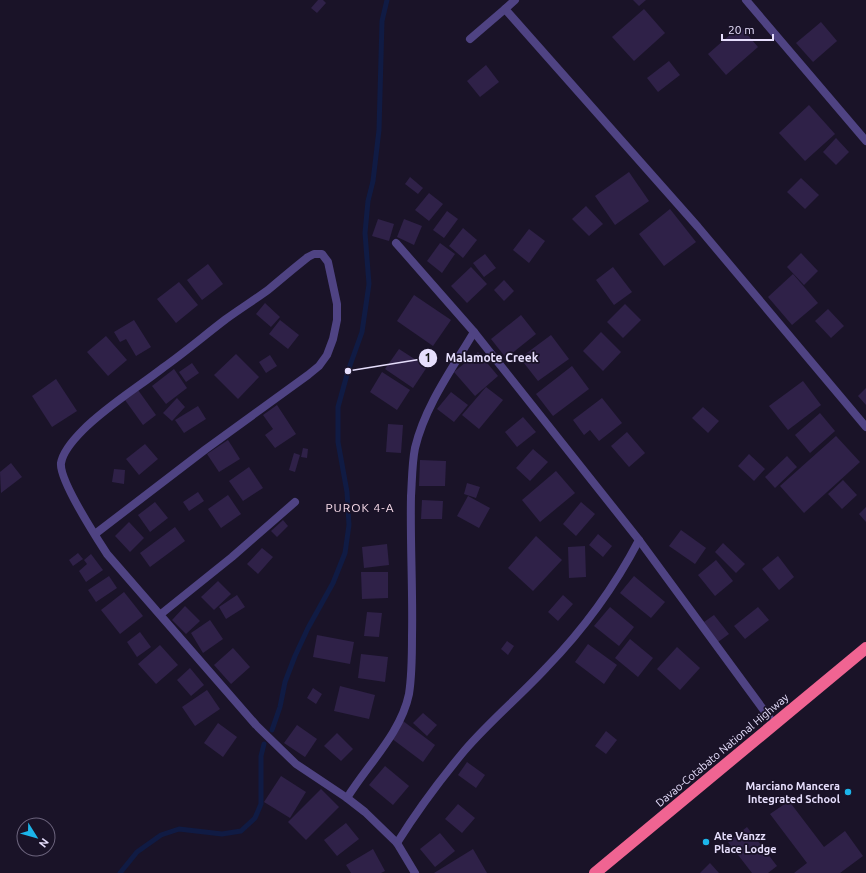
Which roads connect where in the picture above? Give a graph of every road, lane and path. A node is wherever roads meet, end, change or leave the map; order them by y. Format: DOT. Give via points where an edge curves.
graph roads {
  1 [pos="515,0"];
  2 [pos="746,0"];
  3 [pos="505,9"];
  4 [pos="470,39"];
  5 [pos="866,141"];
  6 [pos="396,243"];
  7 [pos="474,332"];
  8 [pos="866,426"];
  9 [pos="295,502"];
  10 [pos="95,534"];
  11 [pos="639,540"];
  12 [pos="161,614"];
  13 [pos="866,648"];
  14 [pos="774,724"];
  15 [pos="348,798"];
  16 [pos="396,843"];
  17 [pos="415,873"];
  18 [pos="595,873"];
  1 -- 3 [label="street"];
  2 -- 5 [label="street"];
  3 -- 4 [label="street"];
  3 -- 8 [label="street" via="698,227"];
  6 -- 7 [label="street"];
  7 -- 11 [label="street"];
  7 -- 15 [label="street" via="434,401 422,425 415,449 411,516 412,656 409,694 392,733"];
  9 -- 12 [label="street"];
  10 -- 10 [label="street" via="319,366 327,355 337,320 337,304 328,262 322,254 308,257 82,430 63,455 61,464 68,488"];
  10 -- 12 [label="street" via="107,554"];
  11 -- 14 [label="street"];
  11 -- 16 [label="street" via="618,578 573,638 466,749 417,811"];
  12 -- 15 [label="street" via="242,709 296,764"];
  13 -- 14 [label="highway, Davao-Cotabato National Highway"];
  14 -- 18 [label="highway, Davao-Cotabato National Highway"];
  15 -- 16 [label="street"];
  16 -- 17 [label="street"];
}
